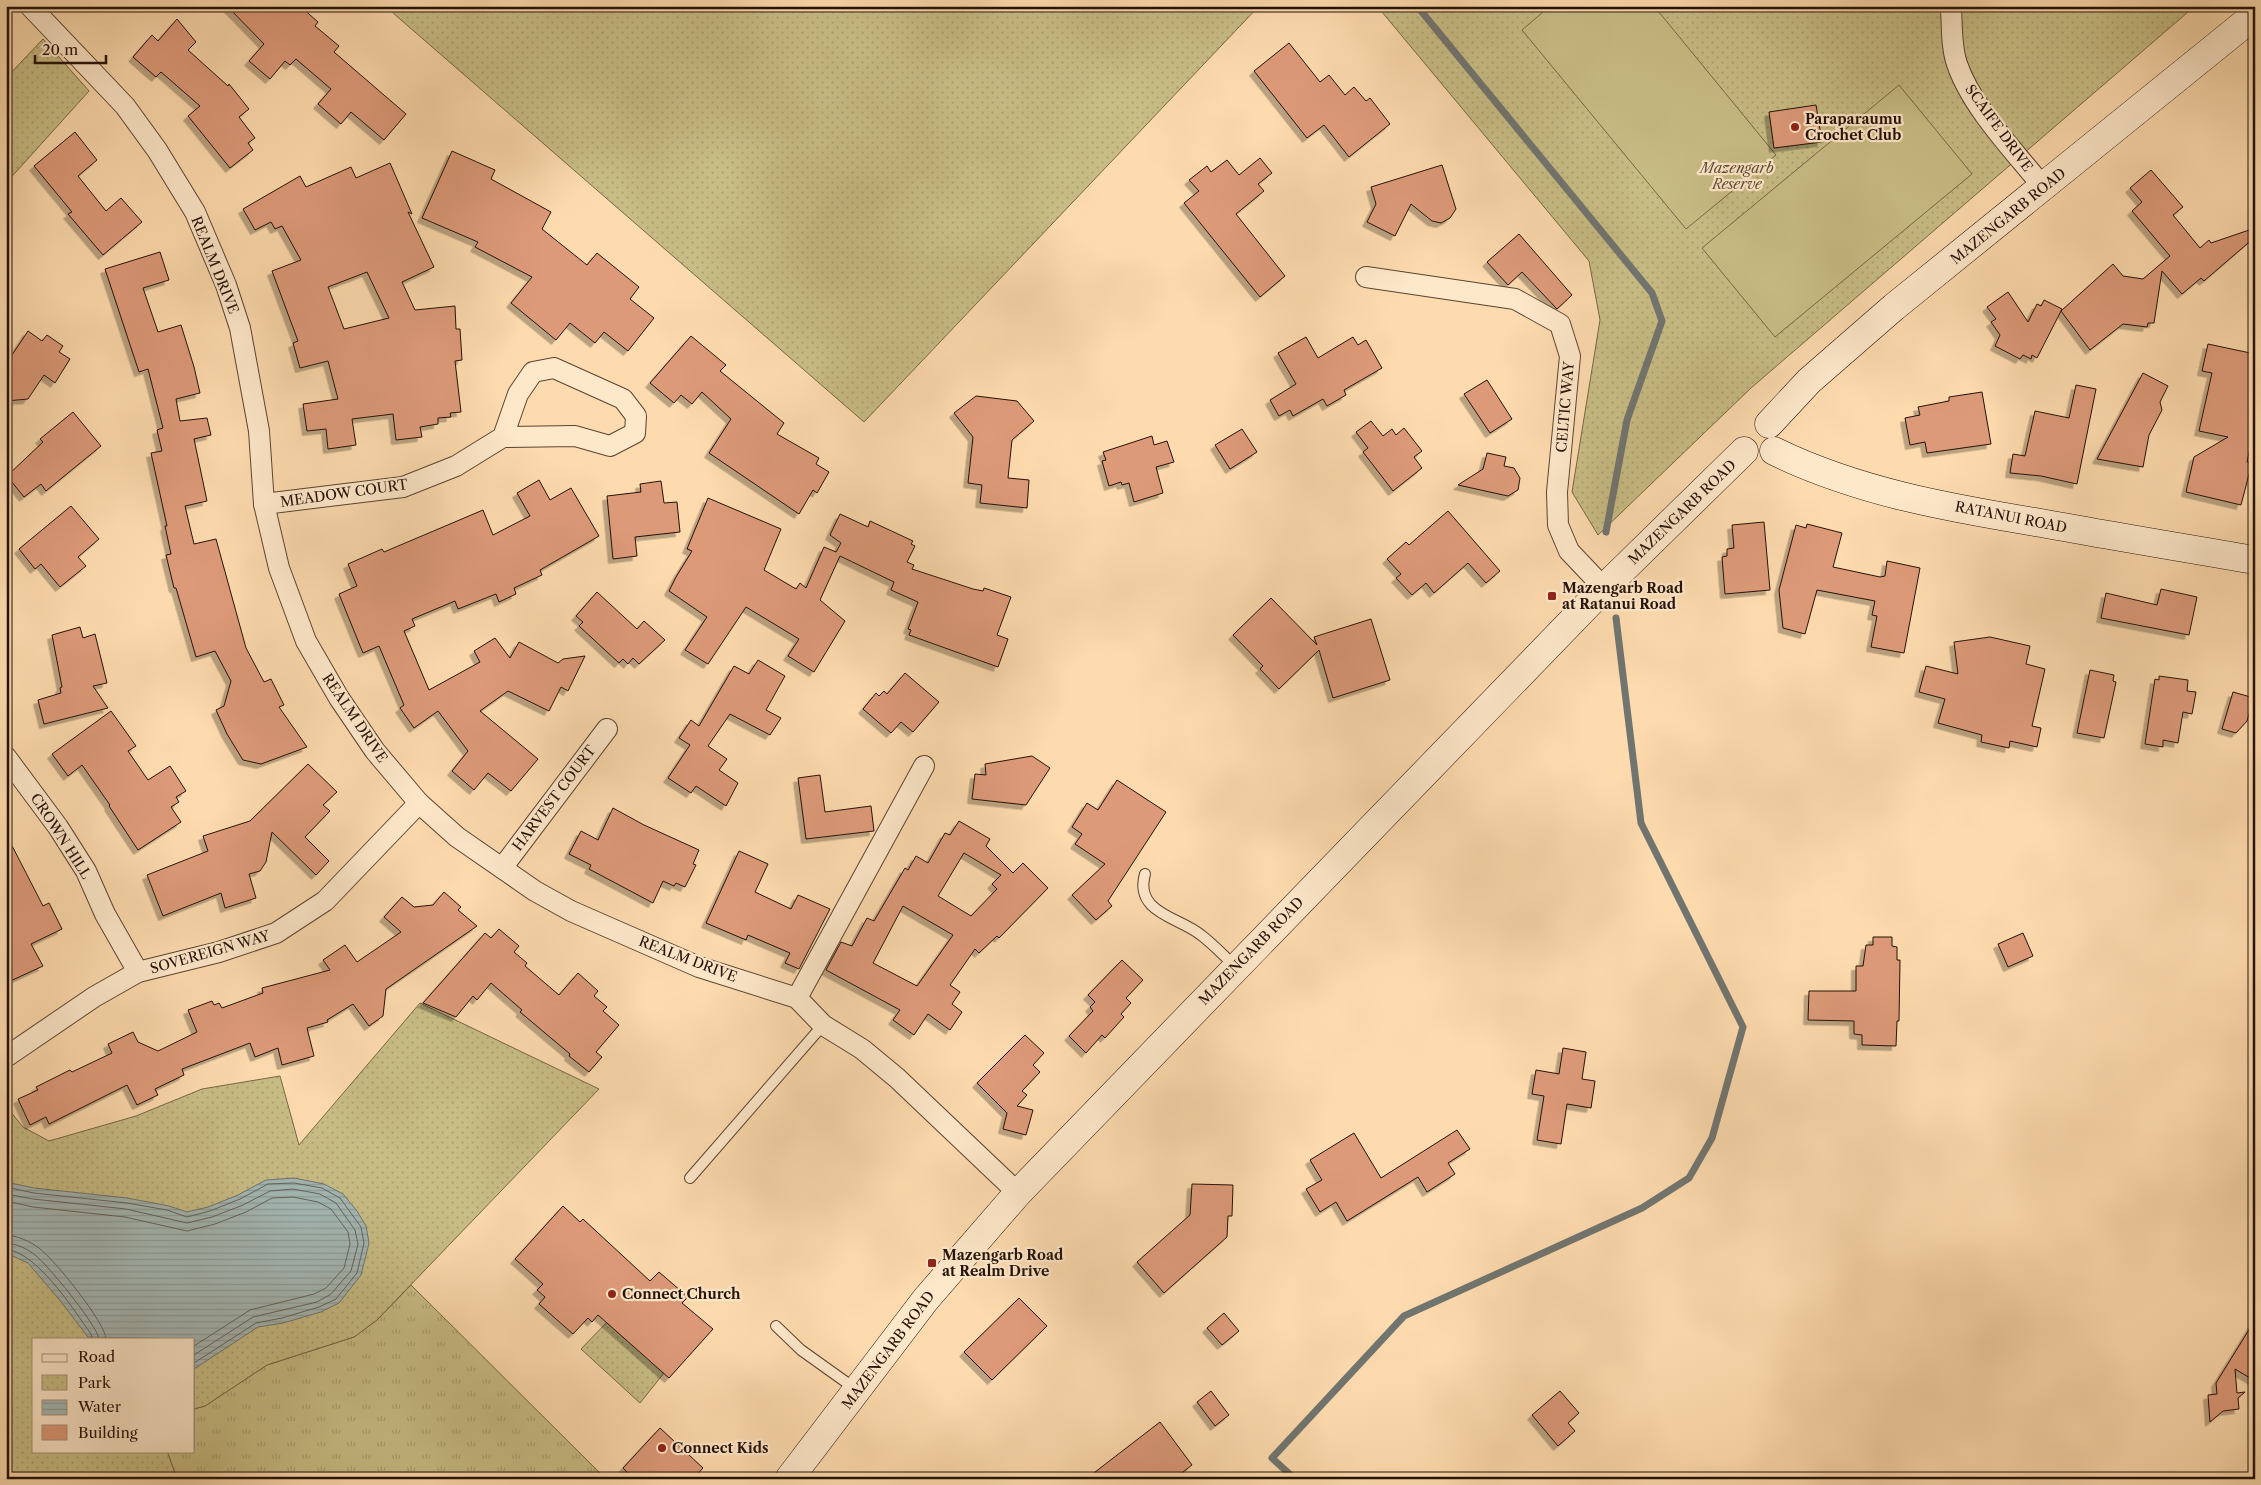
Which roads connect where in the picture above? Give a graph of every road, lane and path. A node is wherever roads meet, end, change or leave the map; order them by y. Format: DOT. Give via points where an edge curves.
graph roads {
  1 [pos="30,6"];
  2 [pos="1951,6"];
  3 [pos="2255,15"];
  4 [pos="2044,188"];
  5 [pos="1366,277"];
  6 [pos="1769,424"];
  7 [pos="503,437"];
  8 [pos="1744,451"];
  9 [pos="1774,451"];
  10 [pos="264,504"];
  11 [pos="2255,560"];
  12 [pos="1604,588"];
  13 [pos="607,729"];
  14 [pos="6,757"];
  15 [pos="924,766"];
  16 [pos="419,803"];
  17 [pos="502,868"];
  18 [pos="1145,874"];
  19 [pos="1235,966"];
  20 [pos="138,972"];
  21 [pos="797,998"];
  22 [pos="823,1026"];
  23 [pos="6,1058"];
  24 [pos="690,1178"];
  25 [pos="1018,1193"];
  26 [pos="776,1326"];
  27 [pos="858,1390"];
  28 [pos="789,1479"];
  1 -- 10 [label="street, REALM DRIVE" via="125,106 195,212 240,328 259,431"];
  2 -- 4 [label="street, SCAIFE DRIVE" via="1956,62 1965,84 1986,116"];
  3 -- 4 [label="main road, MAZENGARB ROAD"];
  4 -- 6 [label="main road, MAZENGARB ROAD" via="1839,354"];
  5 -- 12 [label="street, CELTIC WAY" via="1515,299 1560,324 1570,356 1557,492 1558,525 1569,551"];
  6 -- 8 [label="main road, MAZENGARB ROAD" via="1757,422 1746,427 1741,439"];
  6 -- 9 [label="main road" via="1777,434"];
  7 -- 7 [label="street" via="518,394 533,372 554,368 623,399 636,416 635,433 610,446 576,436"];
  7 -- 10 [label="street, MEADOW COURT" via="456,466 403,487"];
  8 -- 9 [label="main road, MAZENGARB ROAD" via="1759,459"];
  8 -- 12 [label="main road, MAZENGARB ROAD"];
  9 -- 11 [label="main road, RATANUI ROAD" via="1808,468 1884,492 1993,515"];
  10 -- 16 [label="street, REALM DRIVE" via="279,568 306,641 375,752"];
  12 -- 19 [label="main road, MAZENGARB ROAD"];
  13 -- 17 [label="street, HARVEST COURT"];
  14 -- 20 [label="street, CROWN HILL" via="86,871"];
  15 -- 21 [label="street"];
  16 -- 17 [label="street, REALM DRIVE" via="457,837"];
  16 -- 20 [label="street, SOVEREIGN WAY" via="325,901 276,933 219,952"];
  17 -- 21 [label="street, REALM DRIVE" via="571,911 699,967"];
  18 -- 19 [label="lane" via="1142,882 1144,893 1157,912 1200,934"];
  19 -- 25 [label="main road, MAZENGARB ROAD"];
  20 -- 23 [label="street, SOVEREIGN WAY" via="94,997"];
  21 -- 22 [label="street, REALM DRIVE"];
  22 -- 24 [label="lane"];
  22 -- 25 [label="street, REALM DRIVE" via="862,1049 897,1078"];
  25 -- 27 [label="main road, MAZENGARB ROAD" via="926,1299"];
  26 -- 27 [label="lane" via="800,1350"];
  27 -- 28 [label="main road, MAZENGARB ROAD"];
}
